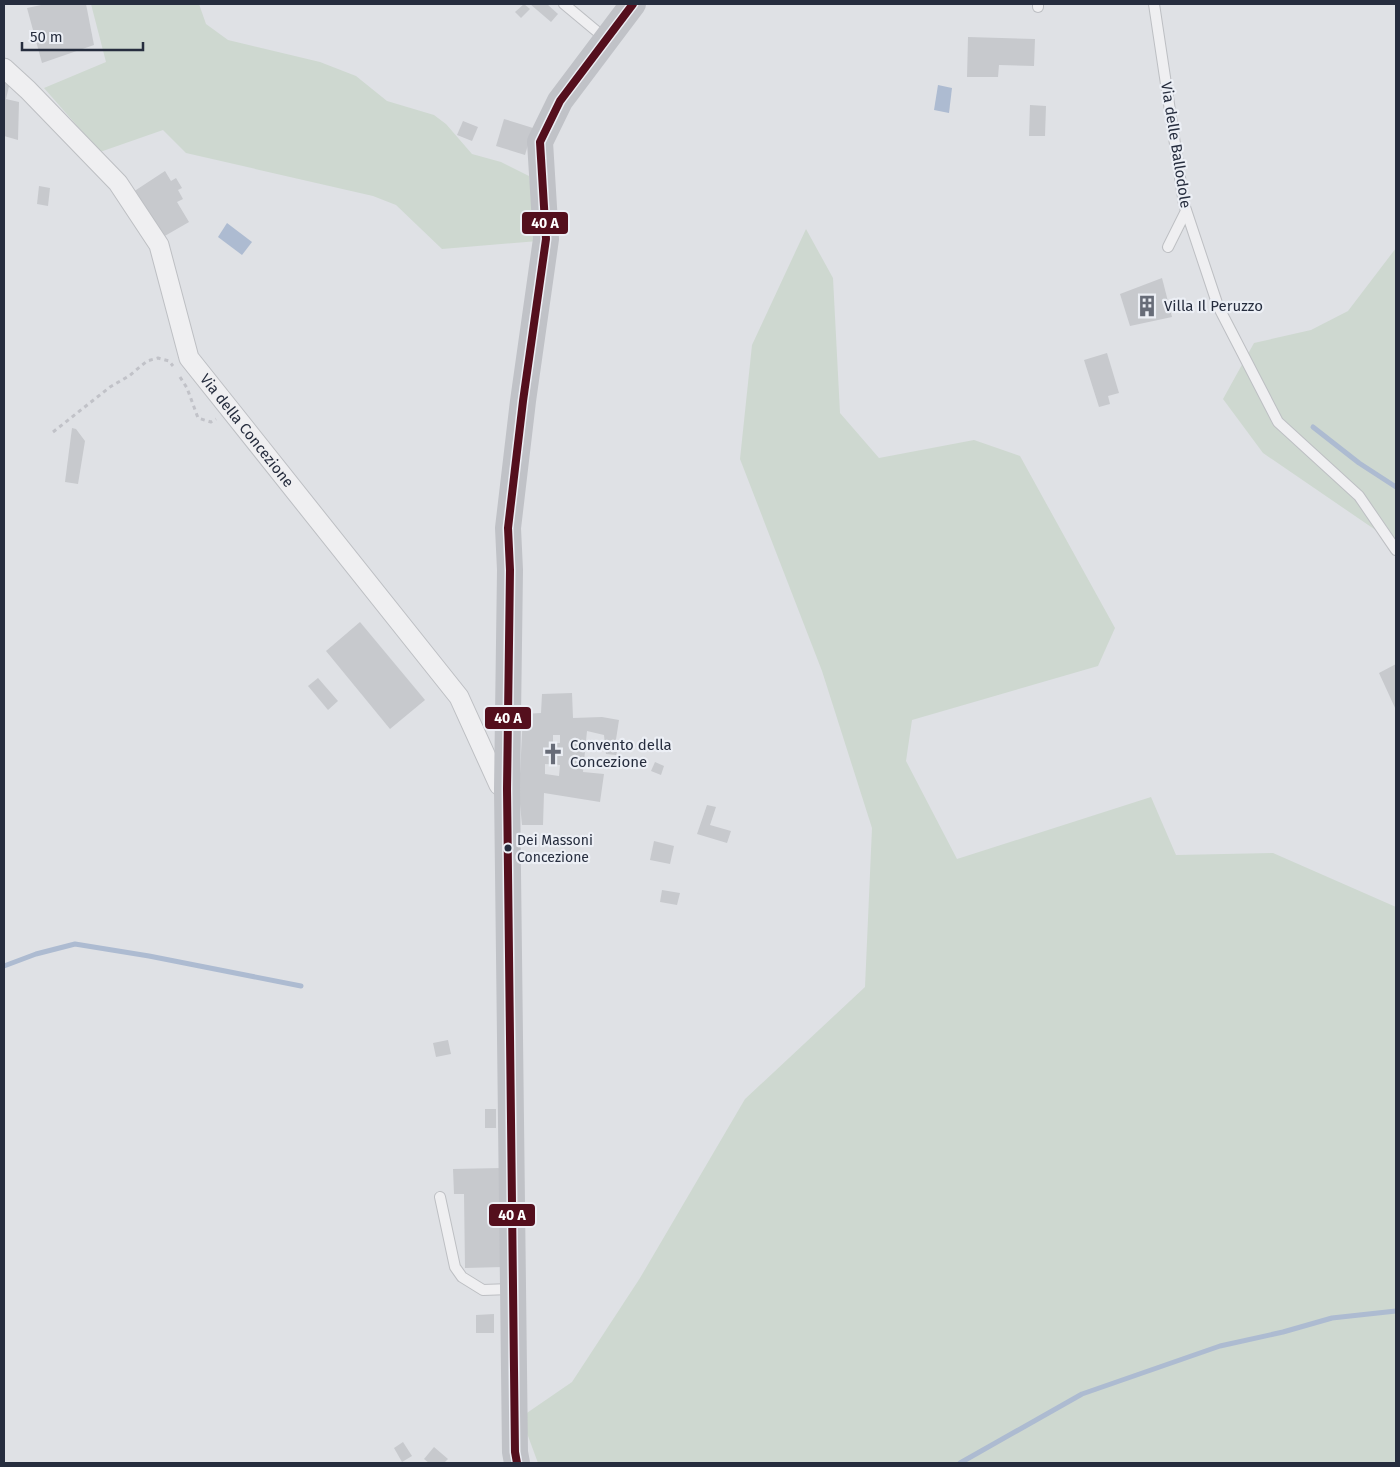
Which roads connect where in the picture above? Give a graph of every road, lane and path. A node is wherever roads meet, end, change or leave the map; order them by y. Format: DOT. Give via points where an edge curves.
graph roads {
  1 [pos="564,4"];
  2 [pos="633,4"];
  3 [pos="1154,4"];
  4 [pos="606,40"];
  5 [pos="4,68"];
  6 [pos="1186,211"];
  7 [pos="1168,247"];
  8 [pos="174,368"];
  9 [pos="178,374"];
  10 [pos="232,411"];
  11 [pos="53,432"];
  12 [pos="1396,550"];
  13 [pos="507,789"];
  14 [pos="440,1197"];
  15 [pos="514,1289"];
  16 [pos="517,1463"];
  1 -- 4 [label="lane"];
  2 -- 4 [label="street"];
  3 -- 6 [label="lane, Via delle Ballodole"];
  4 -- 13 [label="street" via="560,101 540,142 546,239 508,528"];
  5 -- 10 [label="street, Via della Concezione" via="118,183 159,245 190,358"];
  6 -- 7 [label="lane"];
  6 -- 12 [label="lane, Via delle Ballodole" via="1218,306 1278,422 1359,496"];
  8 -- 11 [label="path" via="169,361 158,358 147,361"];
  9 -- 10 [label="path" via="198,418 211,422"];
  10 -- 13 [label="street, Via della Concezione" via="459,697 499,785"];
  13 -- 15 [label="street"];
  14 -- 15 [label="lane" via="455,1267 462,1277 483,1290"];
  15 -- 16 [label="street"];
}
